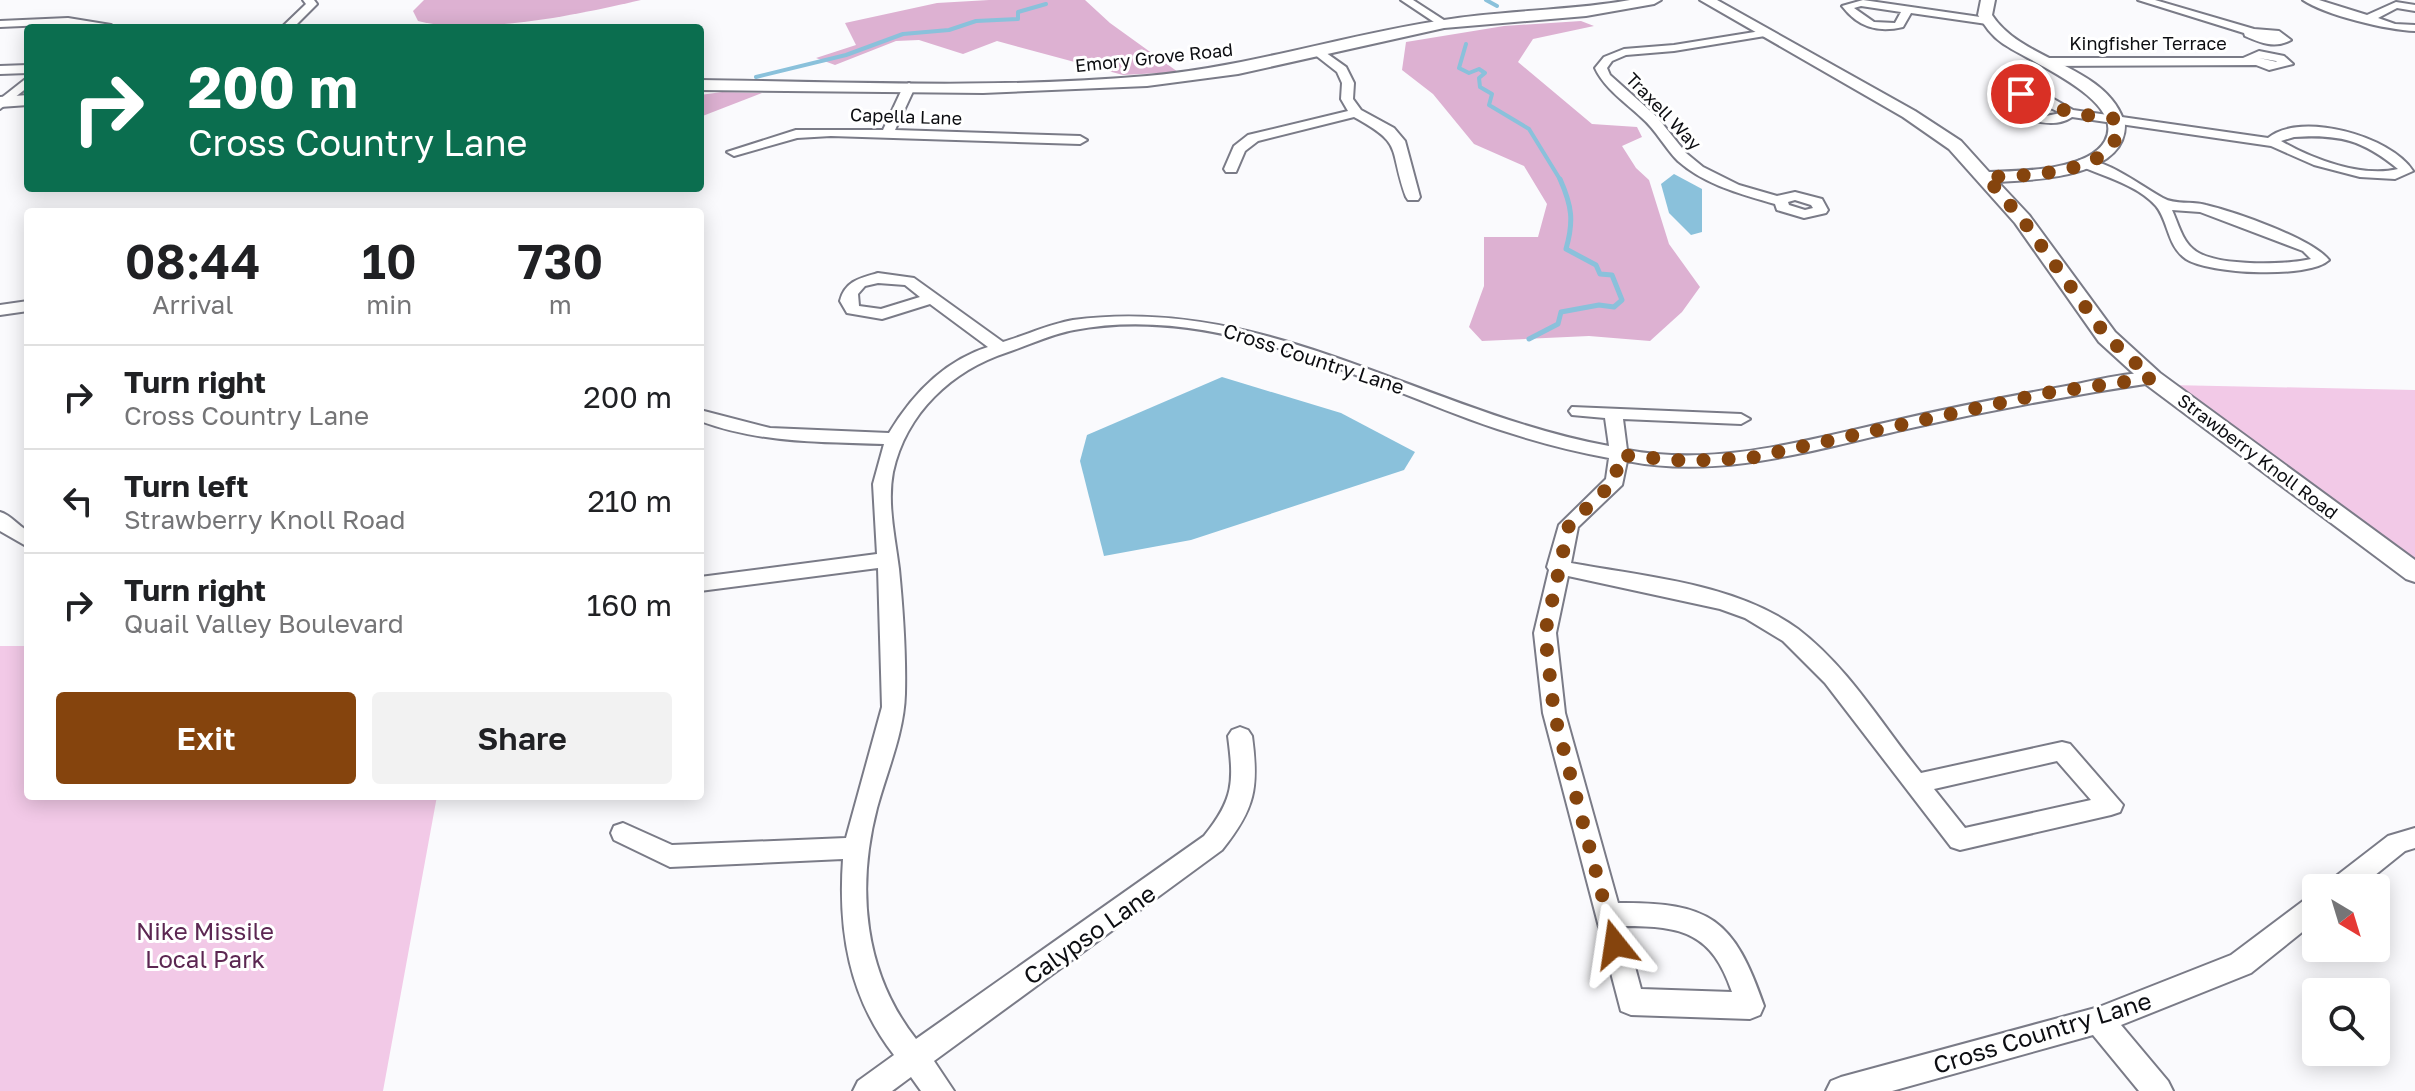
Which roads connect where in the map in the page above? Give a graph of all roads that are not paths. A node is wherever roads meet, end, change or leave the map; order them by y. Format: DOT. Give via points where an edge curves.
graph roads {
  1 [pos="308,0"];
  2 [pos="1406,0"];
  3 [pos="1654,0"];
  4 [pos="1707,0"];
  5 [pos="1988,0"];
  6 [pos="2143,0"];
  7 [pos="2308,0"];
  8 [pos="2415,8"];
  9 [pos="1907,10"];
  10 [pos="2366,20"];
  11 [pos="1987,21"];
  12 [pos="0,24"];
  13 [pos="96,24"];
  14 [pos="291,24"];
  15 [pos="1444,24"];
  16 [pos="2415,28"];
  17 [pos="2250,31"];
  18 [pos="1767,33"];
  19 [pos="1318,52"];
  20 [pos="2043,62"];
  21 [pos="2253,62"];
  22 [pos="24,69"];
  23 [pos="0,70"];
  24 [pos="24,84"];
  25 [pos="704,85"];
  26 [pos="909,87"];
  27 [pos="24,100"];
  28 [pos="1,103"];
  29 [pos="1356,113"];
  30 [pos="2070,113"];
  31 [pos="2116,120"];
  32 [pos="888,132"];
  33 [pos="1080,140"];
  34 [pos="2274,143"];
  35 [pos="734,152"];
  36 [pos="2085,163"];
  37 [pos="1231,169"];
  38 [pos="1986,177"];
  39 [pos="1413,197"];
  40 [pos="1780,201"];
  41 [pos="2162,204"];
  42 [pos="932,298"];
  43 [pos="24,307"];
  44 [pos="0,310"];
  45 [pos="999,347"];
  46 [pos="2152,378"];
  47 [pos="1578,411"];
  48 [pos="1613,413"];
  49 [pos="704,417"];
  50 [pos="1741,419"];
  51 [pos="893,439"];
  52 [pos="1619,455"];
  53 [pos="0,518"];
  54 [pos="24,538"];
  55 [pos="887,560"];
  56 [pos="1557,567"];
  57 [pos="2415,573"];
  58 [pos="704,583"];
  59 [pos="1240,736"];
  60 [pos="1915,784"];
  61 [pos="623,833"];
  62 [pos="2415,838"];
  63 [pos="855,848"];
  64 [pos="2358,874"];
  65 [pos="1607,915"];
  66 [pos="2302,917"];
  67 [pos="2099,1020"];
  68 [pos="916,1057"];
  69 [pos="868,1091"];
  70 [pos="939,1091"];
  71 [pos="1841,1091"];
  72 [pos="2158,1091"];
  1 -- 14 [label="street" via="312,4"];
  2 -- 15 [label="street"];
  3 -- 15 [label="street, Emory Grove Road" via="1586,12"];
  4 -- 18 [label="street, Strawberry Knoll Road"];
  5 -- 11 [label="street"];
  6 -- 17 [label="street"];
  7 -- 10 [label="street"];
  8 -- 10 [label="street" via="2397,5"];
  9 -- 9 [label="street" via="1861,3 1847,6 1865,24 1877,27 1899,25"];
  9 -- 11 [label="street"];
  10 -- 16 [label="street"];
  11 -- 20 [label="street"];
  12 -- 13 [label="street"];
  15 -- 19 [label="street, Emory Grove Road"];
  18 -- 38 [label="street, Strawberry Knoll Road" via="1932,128"];
  18 -- 40 [label="street, Traxell Way" via="1628,51 1601,68 1694,168 1730,187"];
  19 -- 26 [label="street, Emory Grove Road" via="1147,81"];
  19 -- 29 [label="street" via="1342,70 1347,99"];
  20 -- 21 [label="street, Kingfisher Terrace"];
  20 -- 31 [label="street" via="2094,93"];
  22 -- 23 [label="street"];
  24 -- 28 [label="street"];
  25 -- 26 [label="street, Emory Grove Road"];
  26 -- 32 [label="street"];
  27 -- 28 [label="street"];
  29 -- 37 [label="street" via="1253,138 1239,149"];
  29 -- 39 [label="street" via="1389,131 1400,144"];
  30 -- 31 [label="street"];
  31 -- 34 [label="street"];
  31 -- 36 [label="street" via="2111,146"];
  32 -- 33 [label="street, Capella Lane"];
  32 -- 35 [label="street, Capella Lane" via="796,134"];
  34 -- 34 [label="street" via="2285,134 2349,135 2370,143 2406,171 2360,172"];
  36 -- 38 [label="street" via="2041,174"];
  36 -- 41 [label="street" via="2135,185"];
  38 -- 46 [label="street, Strawberry Knoll Road" via="2107,337"];
  41 -- 41 [label="street" via="2202,208 2308,248 2321,260 2313,265 2202,261 2187,252"];
  42 -- 45 [label="street"];
  43 -- 44 [label="street"];
  45 -- 51 [label="street, Cross Country Lane" via="935,385"];
  45 -- 52 [label="street, Cross Country Lane" via="1095,321 1199,322 1299,349 1549,440"];
  46 -- 52 [label="street, Cross Country Lane" via="2046,393 1750,458 1686,461"];
  46 -- 57 [label="street, Strawberry Knoll Road"];
  47 -- 48 [label="street"];
  48 -- 50 [label="street"];
  48 -- 52 [label="street"];
  49 -- 51 [label="street" via="780,434"];
  51 -- 55 [label="street, Cross Country Lane" via="882,479"];
  52 -- 56 [label="street" via="1615,481 1569,525"];
  53 -- 54 [label="street"];
  55 -- 58 [label="street"];
  55 -- 63 [label="street, Cross Country Lane" via="894,702"];
  56 -- 60 [label="street" via="1714,600 1775,624 1832,676"];
  56 -- 65 [label="street" via="1545,633 1554,713"];
  59 -- 68 [label="street, Calypso Lane" via="1246,785 1241,804 1213,843"];
  60 -- 60 [label="street" via="1960,840 2111,805 2062,751"];
  61 -- 63 [label="street" via="670,856"];
  62 -- 64 [label="street" via="2397,843"];
  63 -- 68 [label="street, Cross Country Lane" via="858,947 879,1008"];
  65 -- 65 [label="street" via="1631,1002 1750,1006 1739,968 1719,937 1707,929 1663,914"];
  66 -- 67 [label="street, Cross Country Lane" via="2241,964"];
  67 -- 71 [label="street, Cross Country Lane"];
  67 -- 72 [label="street"];
  68 -- 69 [label="street, Calypso Lane"];
  68 -- 70 [label="street, Cross Country Lane"];
}
